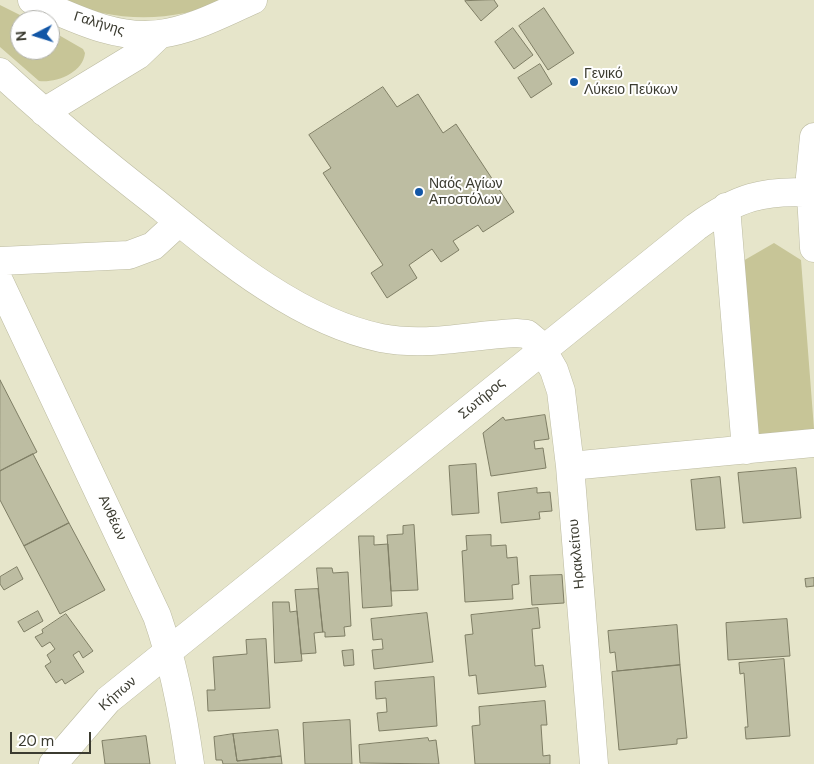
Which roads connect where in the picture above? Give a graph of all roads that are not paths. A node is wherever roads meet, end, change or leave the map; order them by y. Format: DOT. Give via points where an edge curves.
graph roads {
  1 [pos="32,0"];
  2 [pos="252,0"];
  3 [pos="160,34"];
  4 [pos="0,72"];
  5 [pos="44,112"];
  6 [pos="814,137"];
  7 [pos="812,193"];
  8 [pos="726,207"];
  9 [pos="179,222"];
  10 [pos="814,248"];
  11 [pos="0,261"];
  12 [pos="0,282"];
  13 [pos="542,348"];
  14 [pos="814,443"];
  15 [pos="746,450"];
  16 [pos="570,466"];
  17 [pos="169,651"];
  18 [pos="53,764"];
  19 [pos="190,764"];
  20 [pos="594,764"];
  1 -- 3 [label="street, Γαλήνης" via="110,30"];
  2 -- 3 [label="street, Γαλήνης"];
  3 -- 5 [label="street" via="138,55"];
  4 -- 5 [label="street"];
  5 -- 9 [label="street"];
  6 -- 7 [label="street"];
  7 -- 8 [label="street, Σωτήρος" via="761,194"];
  7 -- 10 [label="street"];
  8 -- 13 [label="street, Σωτήρος"];
  8 -- 15 [label="street"];
  9 -- 11 [label="street" via="153,246 129,255"];
  9 -- 13 [label="street" via="277,293 340,326 376,337 416,342 523,333"];
  12 -- 17 [label="street, Ανθέων" via="142,582"];
  13 -- 16 [label="street, Ηρακλείτου" via="558,382"];
  13 -- 17 [label="street, Σωτήρος" via="425,447"];
  14 -- 15 [label="street"];
  15 -- 16 [label="street"];
  16 -- 20 [label="street, Ηρακλείτου"];
  17 -- 18 [label="street, Κήπων" via="108,700"];
  17 -- 19 [label="street, Ανθέων" via="181,701"];
}
